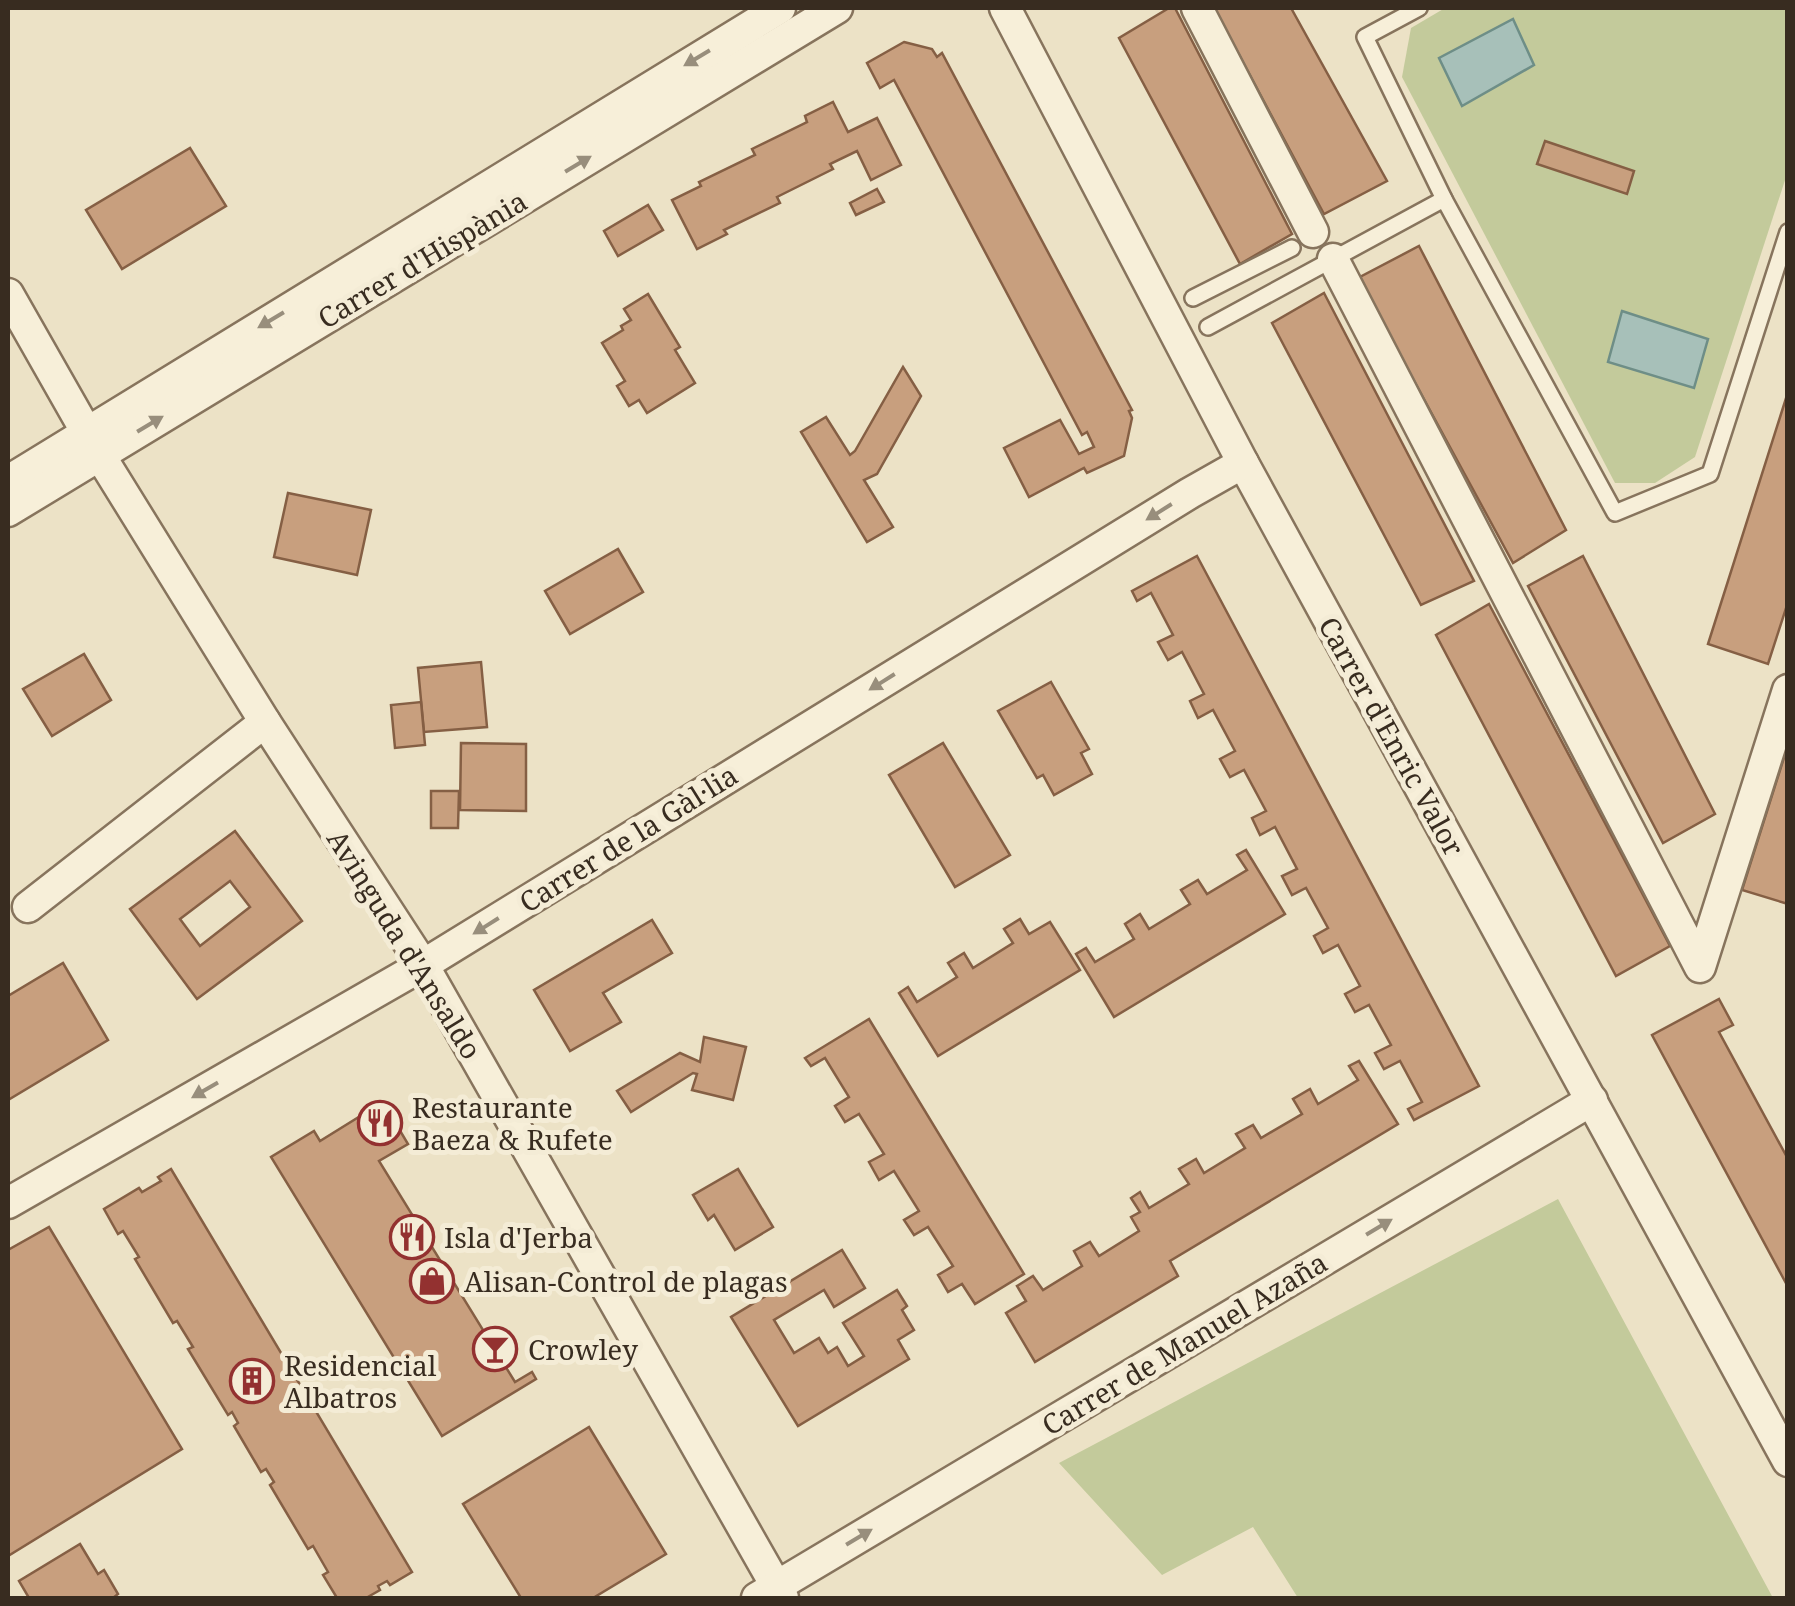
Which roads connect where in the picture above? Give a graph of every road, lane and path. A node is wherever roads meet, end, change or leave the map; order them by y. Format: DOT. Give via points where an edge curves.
graph roads {
  1 [pos="780,8"];
  2 [pos="837,8"];
  3 [pos="1005,8"];
  4 [pos="1197,8"];
  5 [pos="1419,8"];
  6 [pos="1444,200"];
  7 [pos="1788,232"];
  8 [pos="1302,240"];
  9 [pos="1333,259"];
  10 [pos="8,294"];
  11 [pos="1193,298"];
  12 [pos="1208,327"];
  13 [pos="93,444"];
  14 [pos="1243,463"];
  15 [pos="8,481"];
  16 [pos="8,511"];
  17 [pos="1788,690"];
  18 [pos="265,722"];
  19 [pos="28,908"];
  20 [pos="424,964"];
  21 [pos="1592,1100"];
  22 [pos="8,1203"];
  23 [pos="1788,1460"];
  24 [pos="772,1595"];
  1 -- 13 [label="street, Carrer d'Hispània, one-way"];
  13 -- 2 [label="street, Carrer d'Hispània, one-way"];
  3 -- 14 [label="street, Carrer d'Enric Valor"];
  4 -- 8 [label="street"];
  5 -- 6 [label="lane" via="1365,38"];
  6 -- 7 [label="lane" via="1615,513 1710,474"];
  6 -- 9 [label="lane"];
  8 -- 11 [label="lane"];
  9 -- 12 [label="lane"];
  9 -- 17 [label="street" via="1700,967"];
  10 -- 13 [label="street, Avinguda d'Ansaldo"];
  13 -- 15 [label="street, Carrer d'Hispània"];
  13 -- 16 [label="street, Carrer d'Hispània"];
  13 -- 18 [label="street, Avinguda d'Ansaldo"];
  14 -- 20 [label="street, Carrer de la Gàl·lia, one-way"];
  14 -- 21 [label="street, Carrer d'Enric Valor"];
  18 -- 19 [label="street"];
  18 -- 20 [label="street, Avinguda d'Ansaldo"];
  20 -- 22 [label="street, Carrer de la Gàl·lia, one-way"];
  20 -- 24 [label="street, Avinguda d'Ansaldo"];
  21 -- 23 [label="street, Carrer d'Enric Valor"];
  24 -- 21 [label="street, Carrer de Manuel Azaña, one-way"];
}
